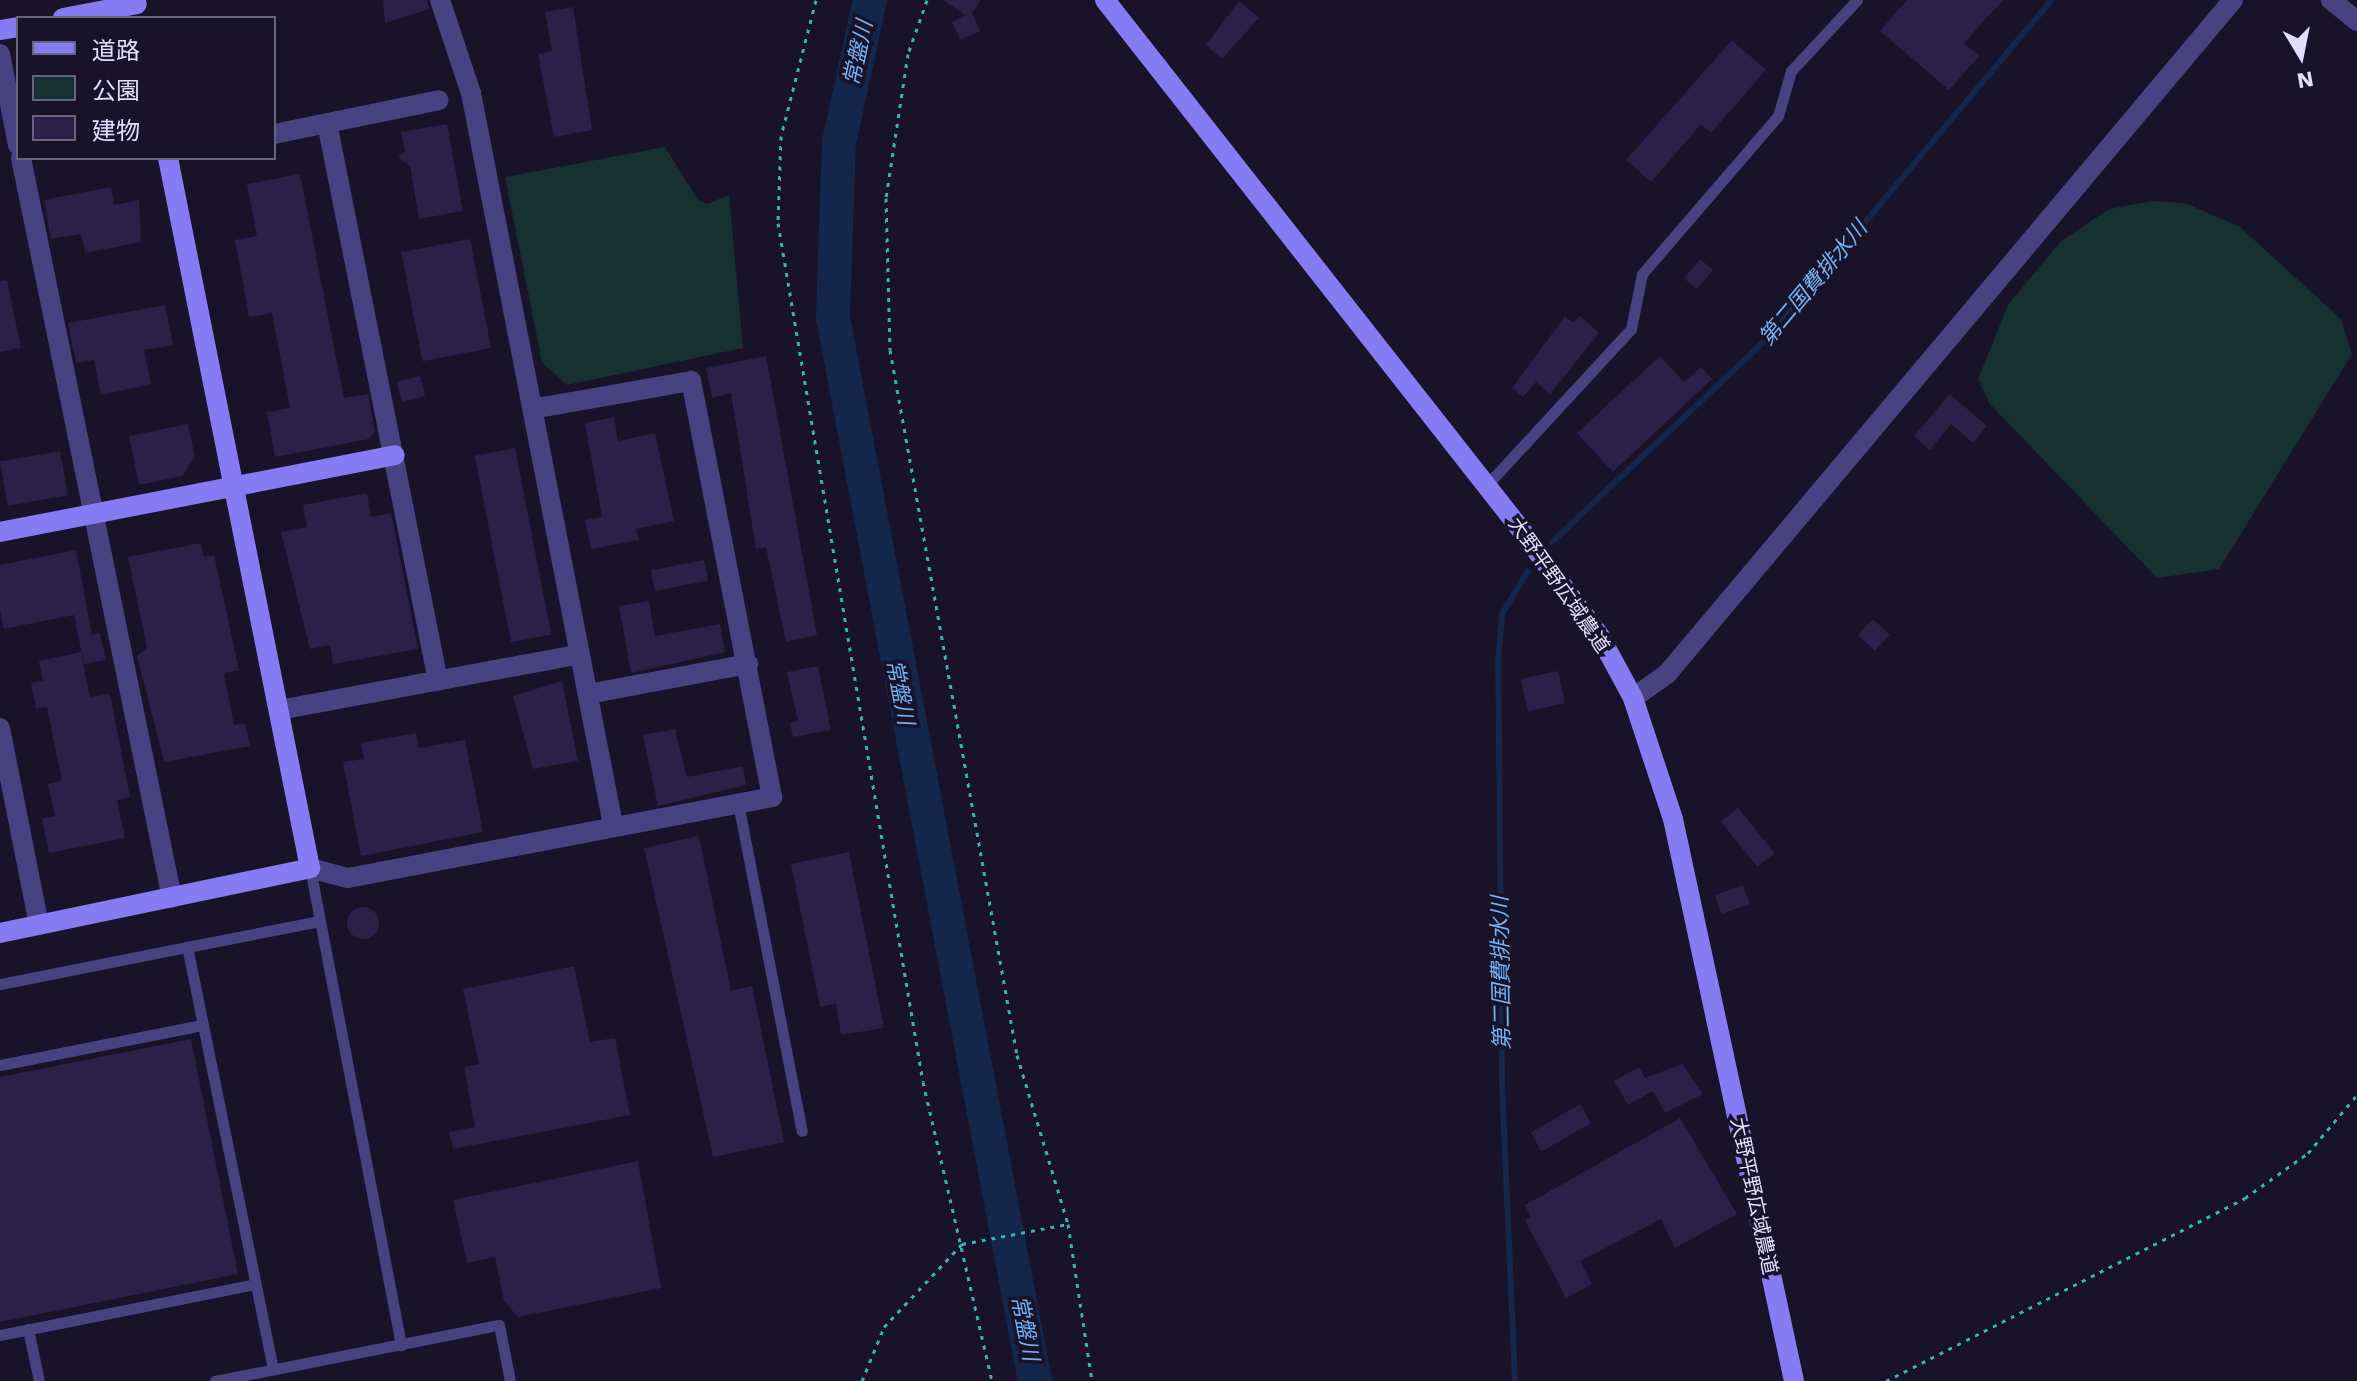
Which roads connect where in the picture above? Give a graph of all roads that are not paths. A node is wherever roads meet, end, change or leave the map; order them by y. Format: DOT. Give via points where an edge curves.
graph roads {
  1 [pos="440,0"];
  2 [pos="1105,0"];
  3 [pos="1857,0"];
  4 [pos="2233,0"];
  5 [pos="2331,0"];
  6 [pos="138,7"];
  7 [pos="77,16"];
  8 [pos="2357,21"];
  9 [pos="0,54"];
  10 [pos="439,100"];
  11 [pos="327,123"];
  12 [pos="276,134"];
  13 [pos="16,135"];
  14 [pos="21,160"];
  15 [pos="168,160"];
  16 [pos="532,409"];
  17 [pos="395,455"];
  18 [pos="234,486"];
  19 [pos="1486,486"];
  20 [pos="91,514"];
  21 [pos="0,532"];
  22 [pos="580,654"];
  23 [pos="748,664"];
  24 [pos="438,681"];
  25 [pos="588,694"];
  26 [pos="1633,698"];
  27 [pos="279,710"];
  28 [pos="0,728"];
  29 [pos="738,803"];
  30 [pos="613,825"];
  31 [pos="310,868"];
  32 [pos="172,898"];
  33 [pos="319,921"];
  34 [pos="39,925"];
  35 [pos="0,933"];
  36 [pos="187,947"];
  37 [pos="0,984"];
  38 [pos="202,1025"];
  39 [pos="0,1065"];
  40 [pos="802,1131"];
  41 [pos="255,1284"];
  42 [pos="28,1329"];
  43 [pos="0,1335"];
  44 [pos="401,1345"];
  45 [pos="273,1369"];
  46 [pos="39,1381"];
  47 [pos="215,1381"];
  48 [pos="510,1381"];
  49 [pos="1794,1381"];
  1 -- 16 [label="street" via="471,93"];
  2 -- 19 [label="street, 大野平野広域農道"];
  3 -- 19 [label="lane" via="1791,71 1778,116 1642,274 1631,329"];
  4 -- 26 [label="street" via="1667,674"];
  5 -- 8 [label="street"];
  6 -- 7 [label="street"];
  9 -- 13 [label="street"];
  10 -- 11 [label="street"];
  11 -- 12 [label="street"];
  11 -- 17 [label="street"];
  14 -- 20 [label="street"];
  15 -- 18 [label="street"];
  16 -- 22 [label="street"];
  16 -- 23 [label="street" via="691,381"];
  17 -- 18 [label="street"];
  17 -- 24 [label="street"];
  18 -- 20 [label="street"];
  18 -- 27 [label="street"];
  19 -- 26 [label="street, 大野平野広域農道" via="1599,635"];
  20 -- 21 [label="street"];
  20 -- 32 [label="street"];
  22 -- 24 [label="street"];
  22 -- 25 [label="street"];
  23 -- 25 [label="street"];
  23 -- 29 [label="street" via="772,797"];
  24 -- 27 [label="street"];
  25 -- 30 [label="street"];
  26 -- 49 [label="street, 大野平野広域農道" via="1673,819"];
  27 -- 31 [label="street"];
  28 -- 34 [label="street"];
  29 -- 30 [label="street"];
  29 -- 40 [label="lane"];
  30 -- 31 [label="street" via="348,878"];
  31 -- 32 [label="street"];
  31 -- 33 [label="lane"];
  32 -- 34 [label="street"];
  33 -- 36 [label="lane"];
  33 -- 44 [label="lane"];
  34 -- 35 [label="street"];
  36 -- 37 [label="lane"];
  36 -- 38 [label="lane"];
  38 -- 39 [label="lane"];
  38 -- 41 [label="lane"];
  41 -- 42 [label="lane"];
  41 -- 45 [label="lane"];
  42 -- 43 [label="lane"];
  42 -- 46 [label="lane"];
  44 -- 45 [label="lane"];
  44 -- 48 [label="lane" via="499,1325"];
  45 -- 47 [label="lane"];
}
